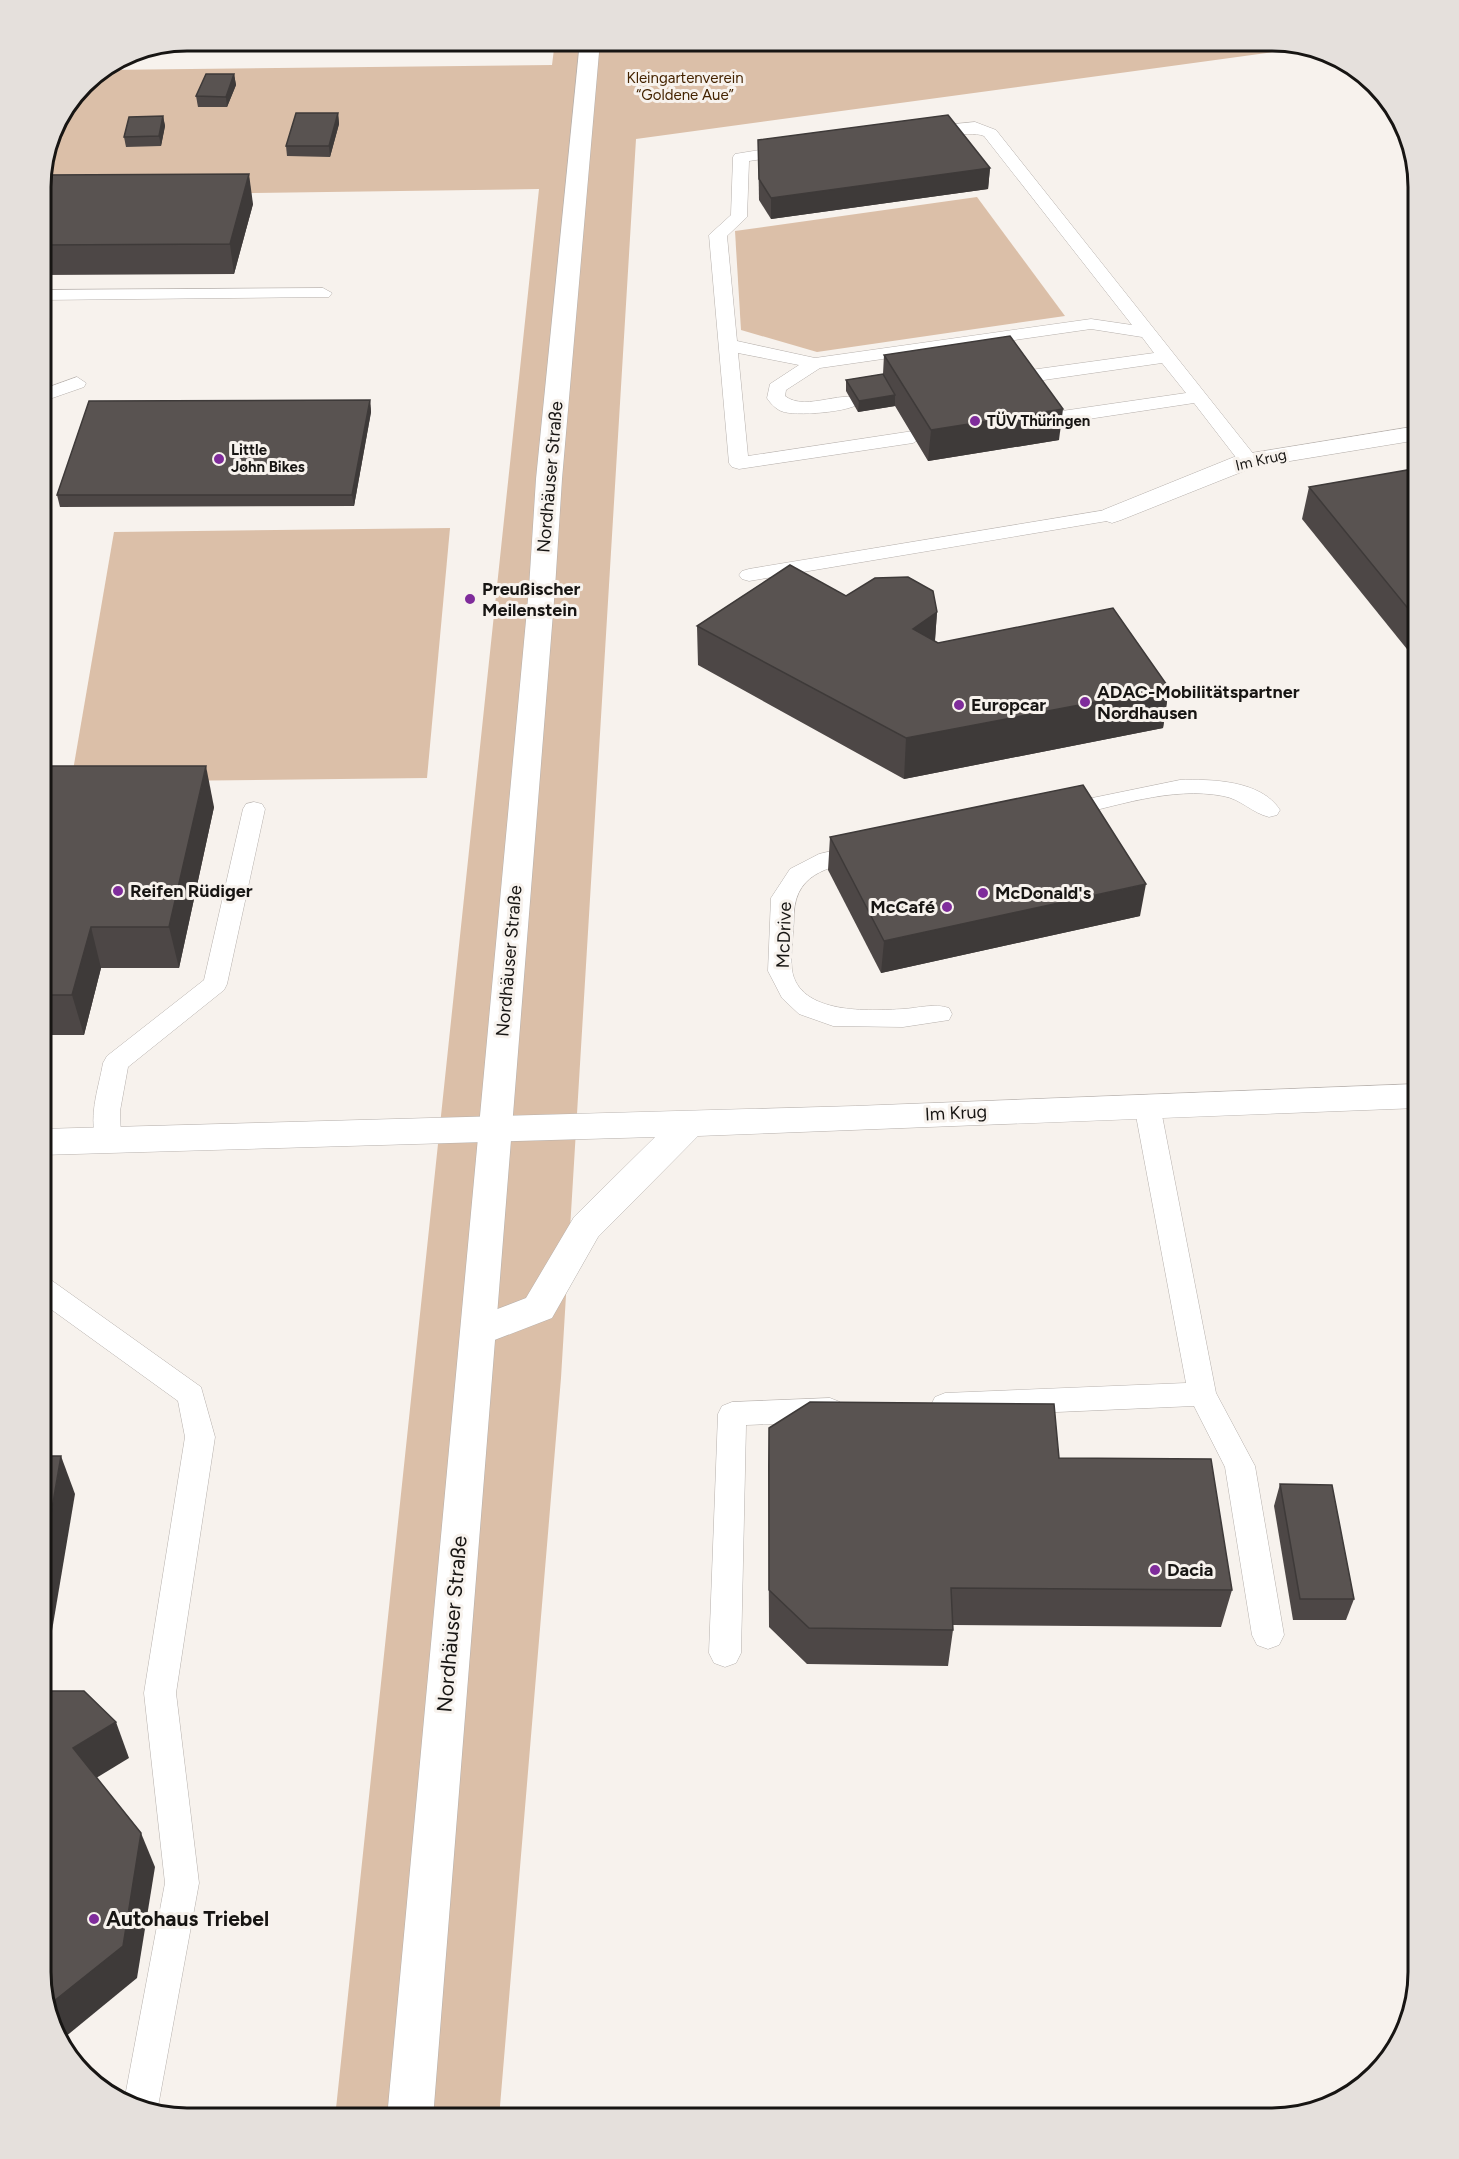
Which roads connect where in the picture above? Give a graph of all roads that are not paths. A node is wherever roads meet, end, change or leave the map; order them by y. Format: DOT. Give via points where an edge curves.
graph roads {
  1 [pos="589,51"];
  2 [pos="902,135"];
  3 [pos="810,148"];
  4 [pos="323,293"];
  5 [pos="51,295"];
  6 [pos="1148,333"];
  7 [pos="728,345"];
  8 [pos="1166,357"];
  9 [pos="815,363"];
  10 [pos="1016,378"];
  11 [pos="77,383"];
  12 [pos="51,392"];
  13 [pos="1198,397"];
  14 [pos="852,402"];
  15 [pos="1062,417"];
  16 [pos="1408,435"];
  17 [pos="913,437"];
  18 [pos="1248,460"];
  19 [pos="1112,515"];
  20 [pos="749,575"];
  21 [pos="254,809"];
  22 [pos="1269,810"];
  23 [pos="1038,816"];
  24 [pos="885,847"];
  25 [pos="940,1014"];
  26 [pos="1408,1096"];
  27 [pos="1147,1105"];
  28 [pos="688,1124"];
  29 [pos="494,1129"];
  30 [pos="108,1138"];
  31 [pos="51,1141"];
  32 [pos="51,1295"];
  33 [pos="479,1330"];
  34 [pos="1202,1394"];
  35 [pos="920,1406"];
  36 [pos="861,1409"];
  37 [pos="1268,1635"];
  38 [pos="725,1653"];
  39 [pos="142,2100"];
  40 [pos="411,2108"];
  1 -- 29 [label="main road, Nordhäuser Straße"];
  2 -- 6 [label="lane" via="960,127 990,133"];
  3 -- 7 [label="lane" via="741,157 739,217 718,235"];
  4 -- 5 [label="lane"];
  6 -- 8 [label="lane"];
  6 -- 9 [label="lane" via="1091,324"];
  7 -- 9 [label="lane"];
  7 -- 17 [label="lane" via="739,464"];
  8 -- 10 [label="lane"];
  8 -- 13 [label="lane"];
  9 -- 14 [label="lane" via="777,388 776,398 787,407 804,409"];
  11 -- 12 [label="lane"];
  13 -- 15 [label="lane"];
  13 -- 18 [label="lane"];
  16 -- 18 [label="main road, Im Krug"];
  18 -- 19 [label="main road, Im Krug"];
  19 -- 20 [label="lane"];
  21 -- 30 [label="lane" via="215,984 116,1063 107,1112"];
  22 -- 23 [label="lane" via="1245,795 1220,788 1189,788"];
  24 -- 25 [label="lane, McDrive" via="827,859 798,875 783,898 780,971 791,992 808,1008 833,1017"];
  26 -- 27 [label="main road, Im Krug"];
  27 -- 28 [label="main road, Im Krug"];
  27 -- 34 [label="lane"];
  28 -- 29 [label="main road, Im Krug"];
  28 -- 33 [label="main road" via="586,1227 539,1308"];
  29 -- 30 [label="main road"];
  29 -- 33 [label="main road, Nordhäuser Straße"];
  30 -- 31 [label="main road"];
  32 -- 39 [label="lane" via="190,1395 201,1437 160,1693 182,1883"];
  33 -- 40 [label="main road, Nordhäuser Straße"];
  34 -- 35 [label="lane"];
  34 -- 37 [label="lane" via="1240,1466"];
  36 -- 38 [label="lane" via="732,1414"];
}
